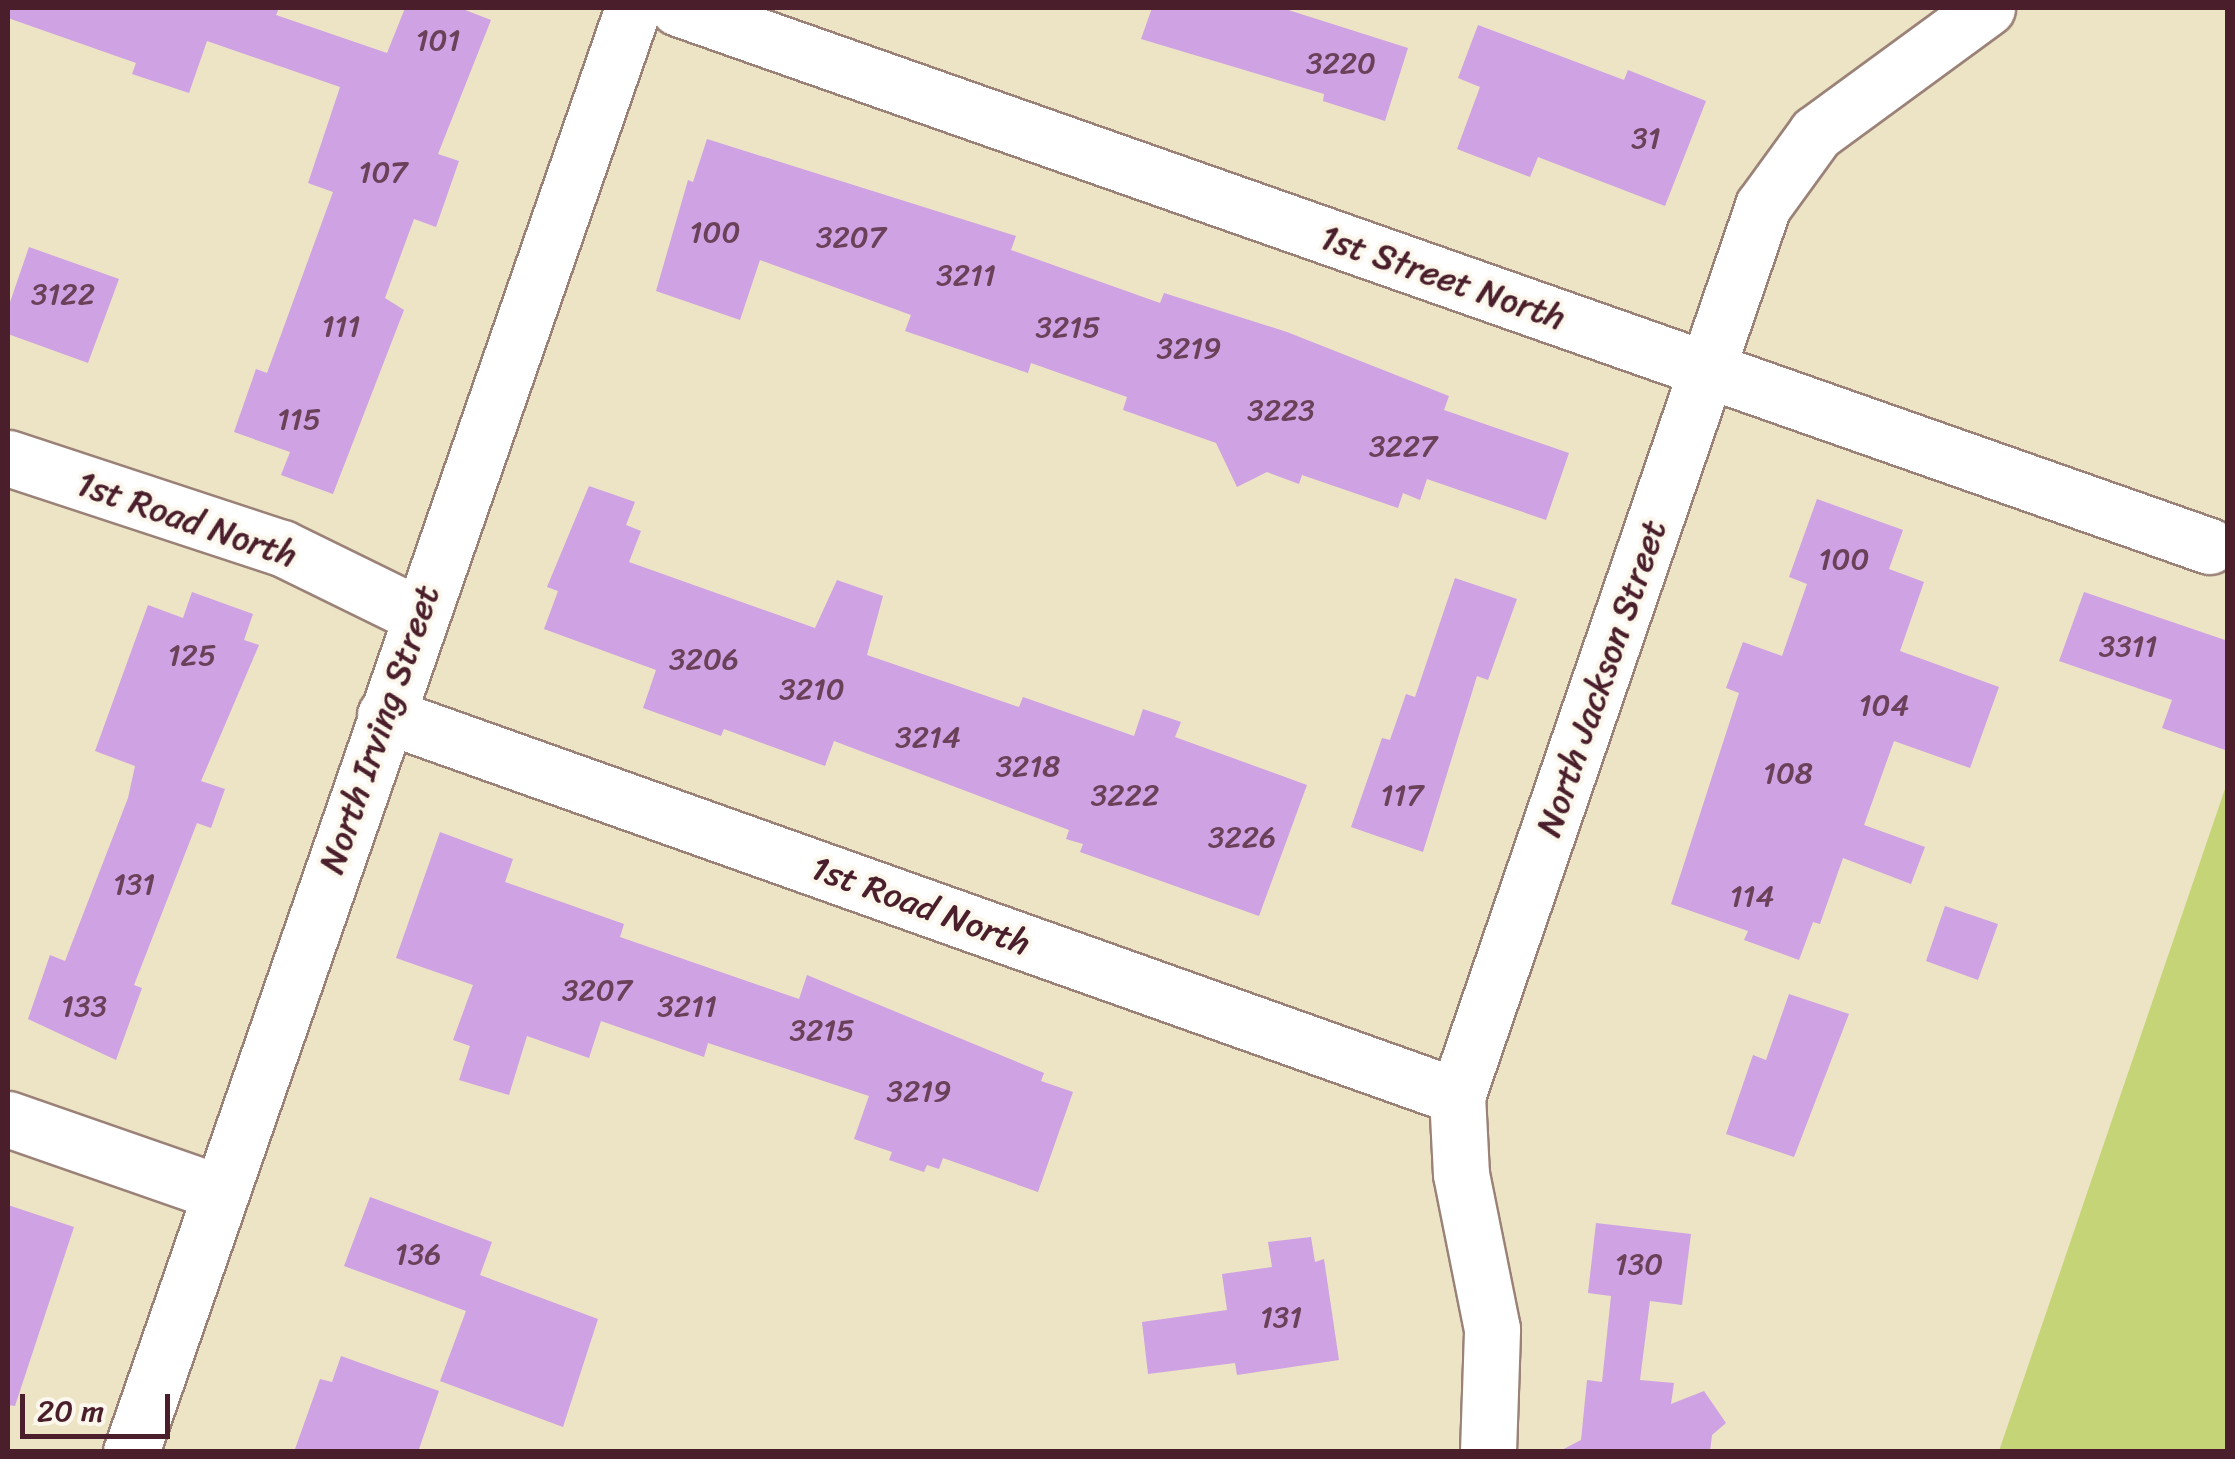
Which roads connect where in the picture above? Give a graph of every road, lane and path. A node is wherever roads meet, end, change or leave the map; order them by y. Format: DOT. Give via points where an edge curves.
graph roads {
  1 [pos="633,8"];
  2 [pos="678,8"];
  3 [pos="1987,8"];
  4 [pos="1708,370"];
  5 [pos="8,458"];
  6 [pos="2209,546"];
  7 [pos="417,614"];
  8 [pos="385,714"];
  9 [pos="1457,1096"];
  10 [pos="8,1119"];
  11 [pos="221,1193"];
  12 [pos="131,1452"];
  13 [pos="1488,1452"];
  1 -- 7 [label="street, North Irving Street"];
  2 -- 4 [label="street, 1st Street North"];
  3 -- 4 [label="street, North Jackson Street" via="1816,133 1788,164 1763,206"];
  4 -- 6 [label="street, 1st Street North"];
  4 -- 9 [label="street, North Jackson Street"];
  5 -- 7 [label="street, 1st Road North" via="282,548"];
  7 -- 8 [label="street, North Irving Street"];
  8 -- 9 [label="street, 1st Road North"];
  8 -- 11 [label="street, North Irving Street"];
  9 -- 13 [label="street, North Jackson Street" via="1461,1174 1492,1329"];
  10 -- 11 [label="street"];
  11 -- 12 [label="street, North Irving Street"];
}
